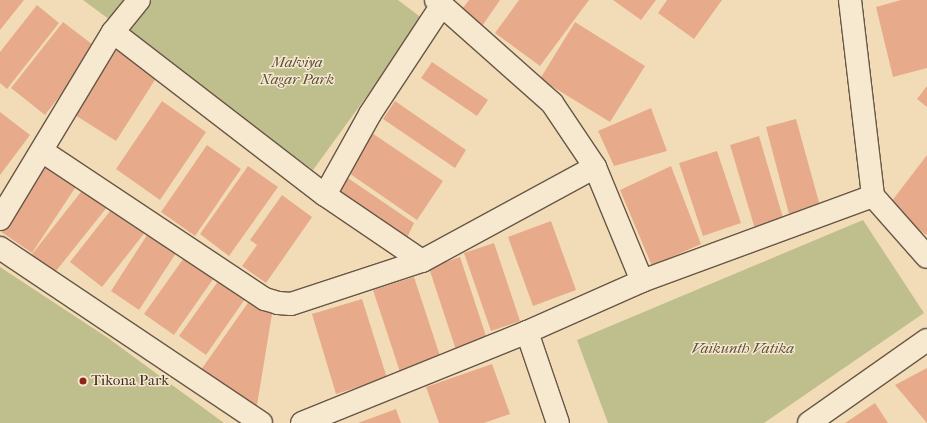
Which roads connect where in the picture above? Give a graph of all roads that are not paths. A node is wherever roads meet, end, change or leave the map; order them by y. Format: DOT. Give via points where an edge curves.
graph roads {
  1 [pos="139,0"];
  2 [pos="850,0"];
  3 [pos="439,2"];
  4 [pos="114,32"];
  5 [pos="42,151"];
  6 [pos="595,167"];
  7 [pos="325,195"];
  8 [pos="873,196"];
  9 [pos="0,219"];
  10 [pos="0,248"];
  11 [pos="927,257"];
  12 [pos="422,261"];
  13 [pos="642,281"];
  14 [pos="526,332"];
  15 [pos="927,340"];
  16 [pos="261,423"];
  17 [pos="302,423"];
  18 [pos="558,423"];
  19 [pos="809,423"];
  1 -- 4 [label="street"];
  2 -- 8 [label="street"];
  3 -- 6 [label="street" via="552,103"];
  3 -- 7 [label="street" via="370,114"];
  4 -- 5 [label="street"];
  4 -- 7 [label="street"];
  5 -- 9 [label="street"];
  5 -- 12 [label="street" via="265,299 291,304"];
  6 -- 12 [label="street"];
  6 -- 13 [label="street"];
  7 -- 12 [label="street"];
  8 -- 11 [label="street"];
  8 -- 13 [label="street"];
  10 -- 16 [label="street"];
  13 -- 14 [label="street"];
  14 -- 17 [label="street"];
  14 -- 18 [label="street"];
  15 -- 19 [label="street"];
}
